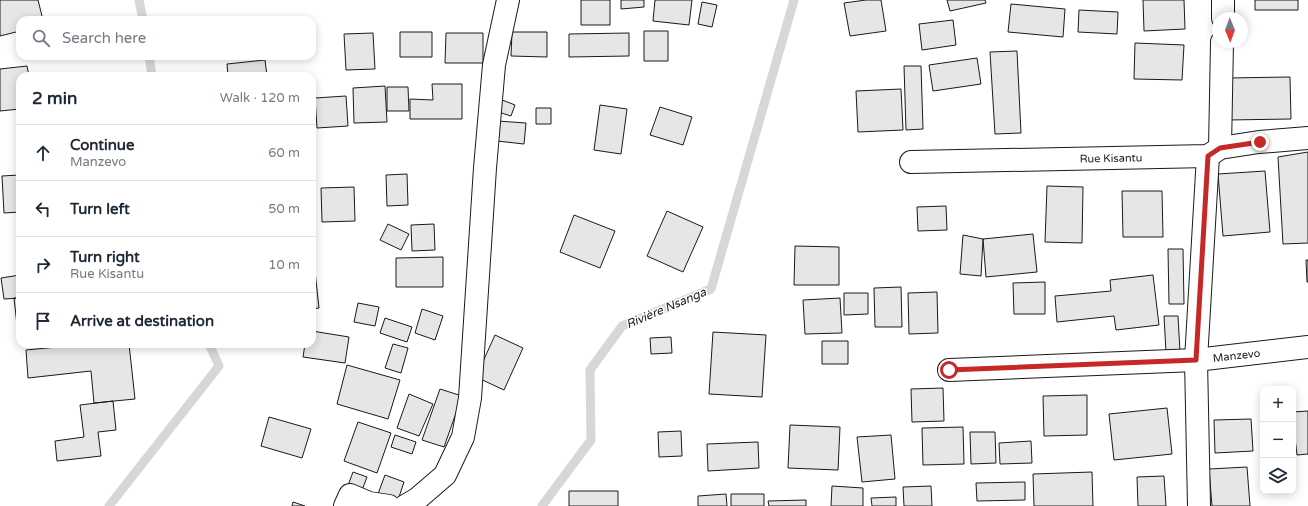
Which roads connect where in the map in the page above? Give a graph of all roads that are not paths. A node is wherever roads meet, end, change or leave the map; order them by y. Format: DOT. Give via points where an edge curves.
graph roads {
  1 [pos="508,0"];
  2 [pos="1223,0"];
  3 [pos="1223,12"];
  4 [pos="1222,48"];
  5 [pos="1308,138"];
  6 [pos="1214,152"];
  7 [pos="911,162"];
  8 [pos="1308,347"];
  9 [pos="1196,360"];
  10 [pos="949,370"];
  11 [pos="345,506"];
  12 [pos="389,506"];
  13 [pos="405,506"];
  14 [pos="1199,506"];
  1 -- 13 [label="street" via="494,65 470,398 462,437 445,475"];
  2 -- 3 [label="street"];
  4 -- 6 [label="street"];
  5 -- 6 [label="street, Rue Kisantu" via="1260,142"];
  6 -- 7 [label="street, Rue Kisantu"];
  6 -- 9 [label="street"];
  8 -- 9 [label="street, Manzevo"];
  9 -- 10 [label="street, Manzevo"];
  9 -- 14 [label="street"];
  11 -- 12 [label="street" via="350,496 368,503"];
}
